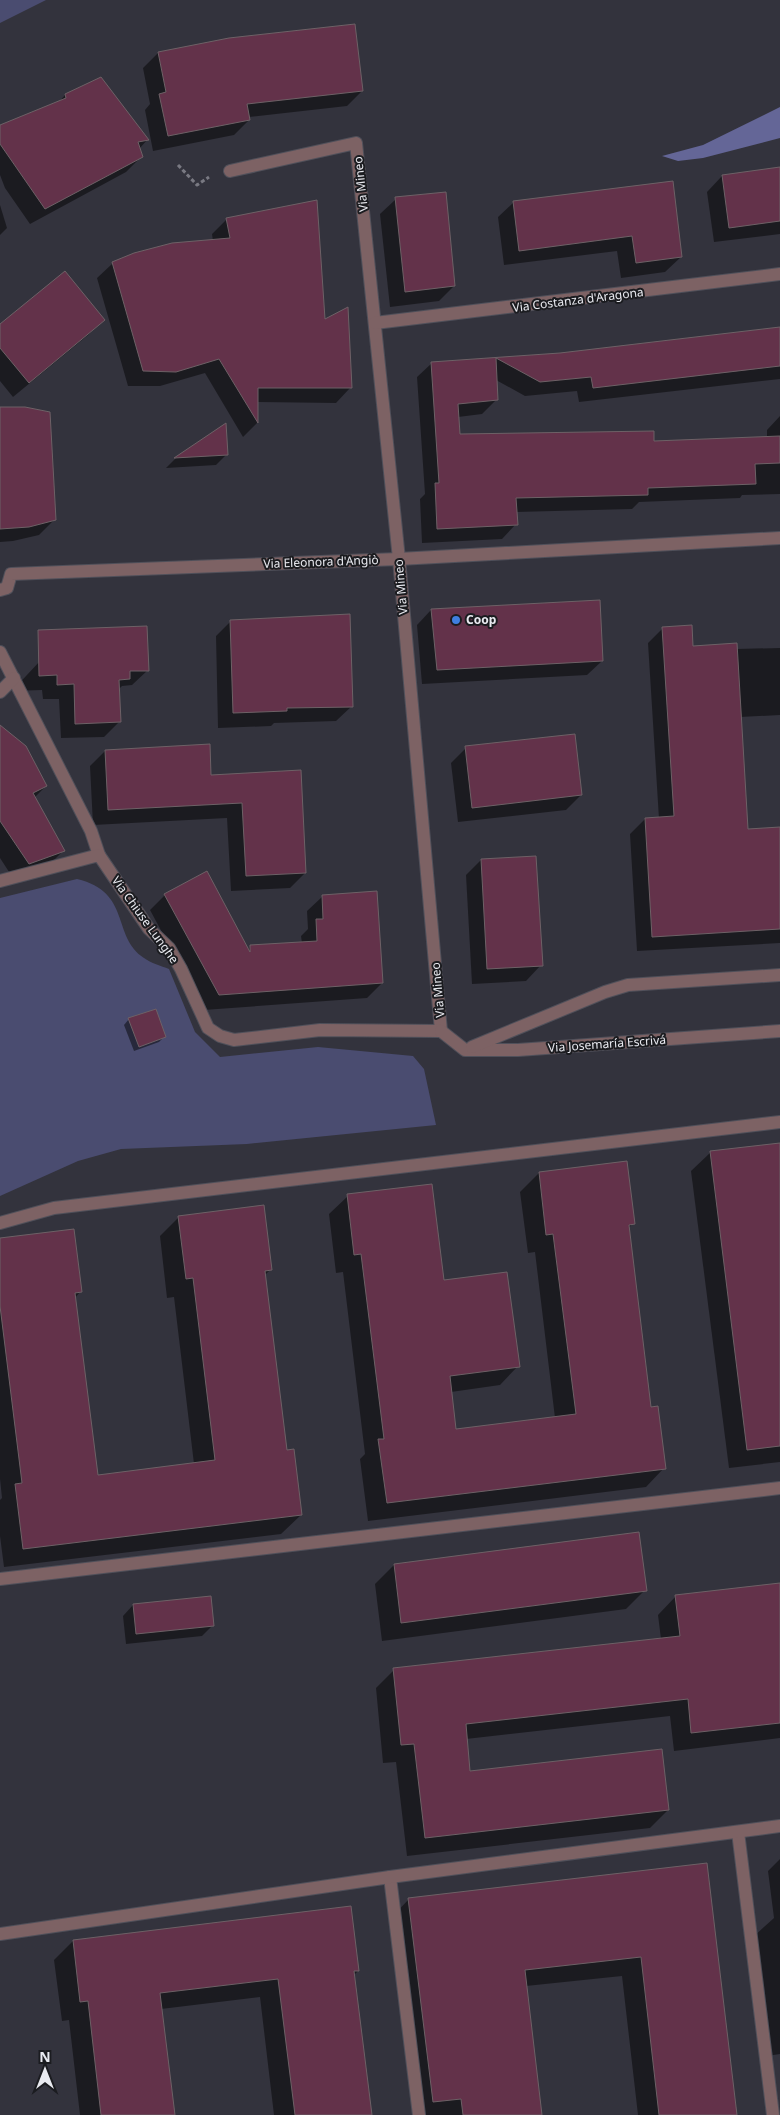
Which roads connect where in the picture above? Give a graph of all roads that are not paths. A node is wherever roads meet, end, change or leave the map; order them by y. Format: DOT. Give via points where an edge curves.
graph roads {
  1 [pos="230,171"];
  2 [pos="780,274"];
  3 [pos="375,323"];
  4 [pos="780,538"];
  5 [pos="399,559"];
  6 [pos="0,590"];
  7 [pos="0,652"];
  8 [pos="14,678"];
  9 [pos="0,692"];
  10 [pos="99,855"];
  11 [pos="0,881"];
  12 [pos="780,975"];
  13 [pos="441,1031"];
  14 [pos="780,1031"];
  15 [pos="466,1050"];
  16 [pos="780,1122"];
  17 [pos="0,1223"];
  18 [pos="780,1488"];
  19 [pos="0,1579"];
  20 [pos="780,1826"];
  21 [pos="738,1832"];
  22 [pos="390,1877"];
  23 [pos="0,1934"];
  24 [pos="419,2115"];
  25 [pos="773,2115"];
  1 -- 3 [label="street, Via Mineo" via="356,143"];
  2 -- 3 [label="street, Via Costanza d'Aragona"];
  3 -- 5 [label="street, Via Mineo"];
  4 -- 5 [label="street, Via Eleonora d'Angiò"];
  5 -- 6 [label="street, Via Eleonora d'Angiò" via="11,574 7,588"];
  5 -- 13 [label="street, Via Mineo"];
  7 -- 8 [label="street, Via Chiuse Lunghe"];
  8 -- 9 [label="street"];
  8 -- 10 [label="street, Via Chiuse Lunghe" via="91,831"];
  10 -- 11 [label="street"];
  10 -- 13 [label="street, Via Chiuse Lunghe" via="149,929 169,948 208,1028 220,1036 234,1040 320,1030"];
  12 -- 15 [label="street" via="628,985"];
  13 -- 15 [label="street"];
  14 -- 15 [label="street, Via Josemaría Escrivá" via="518,1050"];
  16 -- 17 [label="street" via="54,1208"];
  18 -- 19 [label="street"];
  20 -- 21 [label="street"];
  21 -- 22 [label="street"];
  21 -- 25 [label="street"];
  22 -- 23 [label="street"];
  22 -- 24 [label="street"];
}
